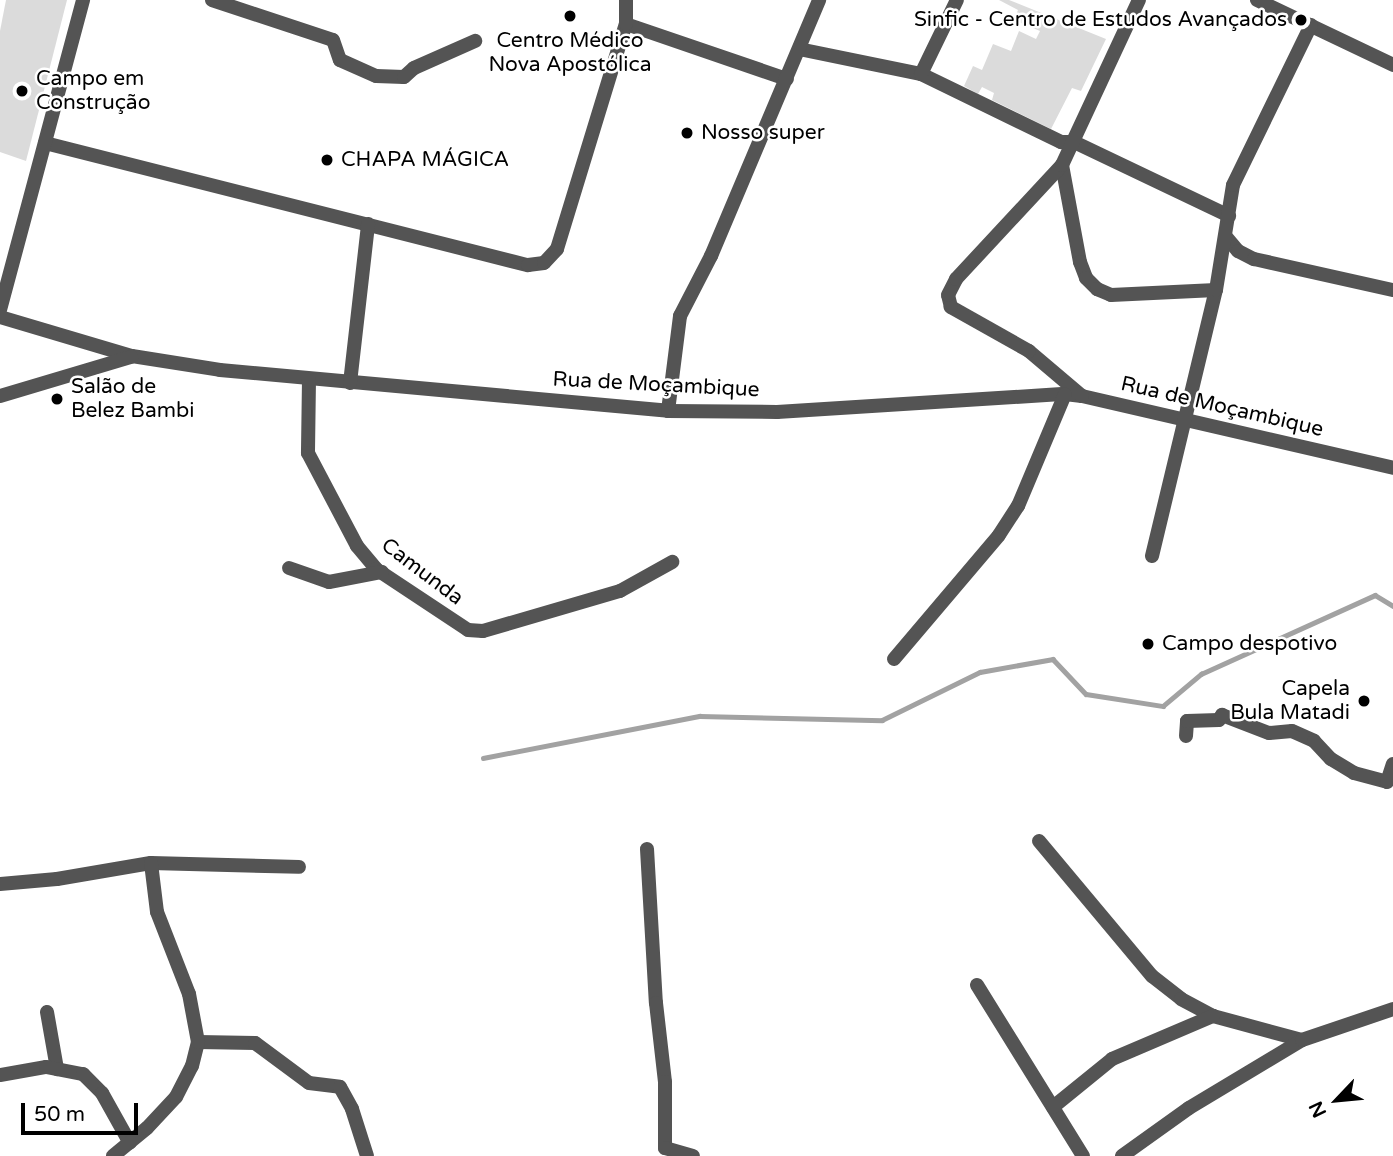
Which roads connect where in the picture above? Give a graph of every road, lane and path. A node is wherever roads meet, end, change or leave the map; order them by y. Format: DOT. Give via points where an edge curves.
graph roads {
  1 [pos="83,0"];
  2 [pos="212,0"];
  3 [pos="626,0"];
  4 [pos="819,0"];
  5 [pos="957,0"];
  6 [pos="1139,0"];
  7 [pos="1256,0"];
  8 [pos="626,24"];
  9 [pos="1311,25"];
  10 [pos="475,41"];
  11 [pos="799,49"];
  12 [pos="1393,65"];
  13 [pos="921,74"];
  14 [pos="787,79"];
  15 [pos="1074,142"];
  16 [pos="45,143"];
  17 [pos="1062,164"];
  18 [pos="1229,216"];
  19 [pos="368,224"];
  20 [pos="1227,237"];
  21 [pos="1216,290"];
  22 [pos="1393,290"];
  23 [pos="0,310"];
  24 [pos="0,317"];
  25 [pos="132,356"];
  26 [pos="309,379"];
  27 [pos="350,383"];
  28 [pos="1065,394"];
  29 [pos="0,396"];
  30 [pos="1083,396"];
  31 [pos="668,411"];
  32 [pos="1185,418"];
  33 [pos="1393,468"];
  34 [pos="1152,556"];
  35 [pos="672,562"];
  36 [pos="289,568"];
  37 [pos="382,572"];
  38 [pos="894,659"];
  39 [pos="1186,736"];
  40 [pos="1393,764"];
  41 [pos="1039,841"];
  42 [pos="648,849"];
  43 [pos="151,863"];
  44 [pos="299,867"];
  45 [pos="0,884"];
  46 [pos="977,985"];
  47 [pos="1393,1009"];
  48 [pos="47,1012"];
  49 [pos="1213,1016"];
  50 [pos="1302,1040"];
  51 [pos="198,1042"];
  52 [pos="57,1069"];
  53 [pos="0,1075"];
  54 [pos="1053,1107"];
  55 [pos="130,1143"];
  56 [pos="661,1152"];
  57 [pos="113,1156"];
  58 [pos="368,1156"];
  59 [pos="693,1156"];
  60 [pos="1083,1156"];
  61 [pos="1122,1156"];
  1 -- 16 [label="street"];
  2 -- 10 [label="street" via="333,40 340,60 376,76 404,77 414,68"];
  3 -- 8 [label="street"];
  4 -- 11 [label="street"];
  5 -- 13 [label="street"];
  6 -- 15 [label="street"];
  7 -- 9 [label="street"];
  8 -- 14 [label="street"];
  8 -- 19 [label="street" via="557,249 544,263 528,265"];
  9 -- 12 [label="street"];
  9 -- 18 [label="street" via="1233,185"];
  11 -- 13 [label="street"];
  11 -- 14 [label="street"];
  13 -- 15 [label="street" via="1061,142"];
  14 -- 31 [label="street" via="711,256 680,316"];
  15 -- 17 [label="street"];
  15 -- 18 [label="street"];
  16 -- 19 [label="street"];
  16 -- 23 [label="street"];
  17 -- 21 [label="street" via="1080,262 1097,289 1111,295"];
  17 -- 30 [label="street" via="956,279 948,302 1030,351"];
  18 -- 20 [label="street"];
  19 -- 27 [label="street"];
  20 -- 21 [label="street"];
  20 -- 22 [label="street" via="1238,251 1254,259"];
  21 -- 32 [label="street"];
  24 -- 25 [label="street, Rua de Moçambique"];
  25 -- 26 [label="street, Rua de Moçambique"];
  25 -- 29 [label="street"];
  26 -- 27 [label="street, Rua de Moçambique"];
  26 -- 37 [label="street, Camunda" via="308,453 357,546"];
  27 -- 31 [label="street, Rua de Moçambique"];
  28 -- 30 [label="street, Rua de Moçambique"];
  28 -- 31 [label="street, Rua de Moçambique" via="777,412"];
  28 -- 38 [label="street" via="1018,506"];
  30 -- 32 [label="street, Rua de Moçambique"];
  32 -- 33 [label="street, Rua de Moçambique"];
  32 -- 34 [label="street"];
  35 -- 37 [label="street, Camunda" via="620,591 483,631 453,622"];
  36 -- 37 [label="street" via="330,582"];
  39 -- 40 [label="street" via="1187,721 1219,720 1222,715 1269,733 1292,731 1314,741 1354,773 1387,782"];
  41 -- 49 [label="street" via="1152,976"];
  42 -- 56 [label="street" via="665,1082"];
  43 -- 44 [label="street"];
  43 -- 45 [label="street"];
  43 -- 51 [label="street" via="157,912 189,994"];
  46 -- 54 [label="street"];
  47 -- 50 [label="street"];
  48 -- 52 [label="street"];
  49 -- 50 [label="street"];
  49 -- 54 [label="street" via="1112,1059"];
  50 -- 61 [label="street" via="1189,1108"];
  51 -- 55 [label="street" via="176,1097"];
  51 -- 58 [label="street" via="255,1043 309,1083 340,1087"];
  52 -- 53 [label="street"];
  52 -- 55 [label="street" via="83,1073 102,1093"];
  54 -- 60 [label="street"];
  55 -- 57 [label="street"];
  56 -- 59 [label="street"];
}
